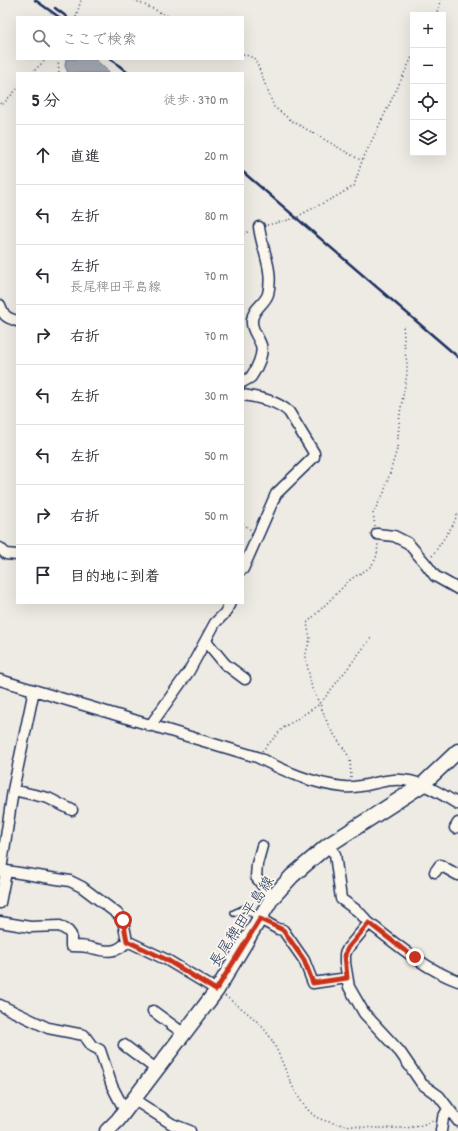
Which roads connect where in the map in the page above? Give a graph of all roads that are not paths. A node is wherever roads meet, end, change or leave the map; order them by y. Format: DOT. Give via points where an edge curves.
graph roads {
  1 [pos="259,227"];
  2 [pos="1,312"];
  3 [pos="16,321"];
  4 [pos="244,381"];
  5 [pos="244,395"];
  6 [pos="377,534"];
  7 [pos="0,548"];
  8 [pos="16,556"];
  9 [pos="244,567"];
  10 [pos="458,589"];
  11 [pos="227,605"];
  12 [pos="206,641"];
  13 [pos="245,679"];
  14 [pos="0,680"];
  15 [pos="34,690"];
  16 [pos="150,726"];
  17 [pos="458,751"];
  18 [pos="422,784"];
  19 [pos="13,790"];
  20 [pos="458,804"];
  21 [pos="72,810"];
  22 [pos="262,846"];
  23 [pos="327,846"];
  24 [pos="440,865"];
  25 [pos="2,870"];
  26 [pos="458,875"];
  27 [pos="272,898"];
  28 [pos="0,903"];
  29 [pos="234,913"];
  30 [pos="260,919"];
  31 [pos="0,922"];
  32 [pos="369,923"];
  33 [pos="127,941"];
  34 [pos="347,978"];
  35 [pos="458,981"];
  36 [pos="216,990"];
  37 [pos="0,1005"];
  38 [pos="153,1011"];
  39 [pos="183,1033"];
  40 [pos="124,1045"];
  41 [pos="156,1069"];
  42 [pos="133,1099"];
  43 [pos="125,1111"];
  44 [pos="446,1113"];
  45 [pos="458,1121"];
  46 [pos="107,1131"];
  47 [pos="190,1131"];
  48 [pos="441,1131"];
  1 -- 4 [label="street" via="269,264 270,282 266,298 252,318 253,330 261,345 262,355 251,377"];
  2 -- 3 [label="street"];
  5 -- 9 [label="street" via="271,401 289,412 314,453 314,457 276,494"];
  6 -- 10 [label="street" via="394,536 408,543 435,576"];
  7 -- 8 [label="street" via="6,554"];
  11 -- 12 [label="street"];
  12 -- 13 [label="street" via="225,664"];
  12 -- 16 [label="street" via="189,671"];
  14 -- 15 [label="street"];
  15 -- 16 [label="street"];
  15 -- 19 [label="street"];
  16 -- 18 [label="street" via="257,757 284,771 326,784 353,787 392,780"];
  17 -- 18 [label="main road, 長尾稗田平島線"];
  18 -- 20 [label="street"];
  18 -- 23 [label="main road, 長尾稗田平島線"];
  19 -- 21 [label="street" via="48,798"];
  19 -- 25 [label="street"];
  22 -- 27 [label="street" via="256,877"];
  23 -- 27 [label="main road, 長尾稗田平島線" via="292,876"];
  23 -- 32 [label="street" via="335,854 341,899"];
  24 -- 26 [label="street"];
  25 -- 28 [label="street"];
  25 -- 33 [label="street" via="70,881 82,887 119,915 123,920"];
  27 -- 30 [label="main road, 長尾稗田平島線"];
  29 -- 30 [label="lane" via="245,908"];
  30 -- 34 [label="street" via="283,930 304,960 313,983"];
  30 -- 36 [label="main road, 長尾稗田平島線"];
  31 -- 33 [label="street" via="30,927 60,926 71,935 72,946 111,952 124,946"];
  32 -- 34 [label="street" via="345,954"];
  32 -- 35 [label="street" via="404,950"];
  33 -- 36 [label="street" via="167,960"];
  34 -- 44 [label="street" via="349,987 364,1012 400,1052 422,1084 439,1096"];
  36 -- 39 [label="main road, 長尾稗田平島線"];
  37 -- 43 [label="street" via="48,1028 84,1035 92,1046 100,1050 112,1086"];
  38 -- 39 [label="street"];
  39 -- 41 [label="main road, 長尾稗田平島線"];
  40 -- 41 [label="street"];
  41 -- 42 [label="main road, 長尾稗田平島線"];
  42 -- 43 [label="main road, 長尾稗田平島線"];
  42 -- 47 [label="street" via="172,1124"];
  43 -- 46 [label="main road, 長尾稗田平島線"];
  44 -- 45 [label="street"];
  44 -- 48 [label="street"];
}
